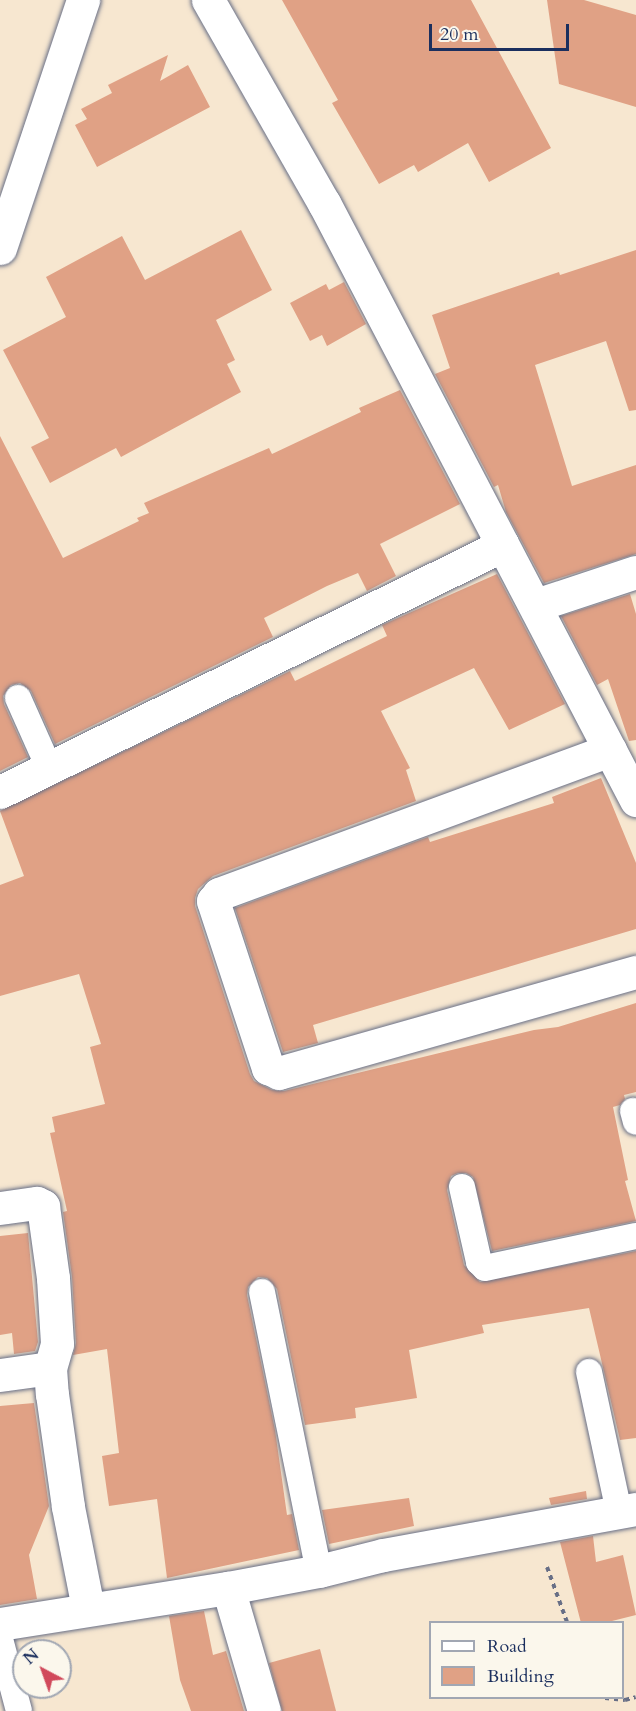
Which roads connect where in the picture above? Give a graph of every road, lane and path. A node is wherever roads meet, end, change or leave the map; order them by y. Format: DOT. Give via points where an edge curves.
graph roads {
  1 [pos="83,0"];
  2 [pos="208,0"];
  3 [pos="0,249"];
  4 [pos="503,544"];
  5 [pos="636,572"];
  6 [pos="536,605"];
  7 [pos="18,698"];
  8 [pos="610,750"];
  9 [pos="50,770"];
  10 [pos="0,792"];
  11 [pos="636,800"];
  12 [pos="636,972"];
  13 [pos="462,1187"];
  14 [pos="0,1208"];
  15 [pos="636,1236"];
  16 [pos="262,1292"];
  17 [pos="50,1368"];
  18 [pos="589,1372"];
  19 [pos="0,1375"];
  20 [pos="628,1511"];
  21 [pos="533,1529"];
  22 [pos="320,1571"];
  23 [pos="228,1588"];
  24 [pos="88,1608"];
  25 [pos="566,1621"];
  26 [pos="0,1624"];
  27 [pos="0,1639"];
  28 [pos="636,1697"];
  29 [pos="615,1699"];
  30 [pos="18,1711"];
  31 [pos="264,1711"];
  1 -- 3 [label="street"];
  2 -- 4 [label="street" via="324,203"];
  4 -- 6 [label="street"];
  4 -- 9 [label="street"];
  5 -- 6 [label="street"];
  6 -- 8 [label="street"];
  7 -- 9 [label="lane"];
  8 -- 11 [label="street"];
  8 -- 12 [label="street" via="219,894 213,901 268,1068 279,1073"];
  9 -- 10 [label="street"];
  13 -- 15 [label="lane" via="479,1262 485,1268"];
  14 -- 17 [label="street" via="37,1203 43,1206 57,1344"];
  16 -- 22 [label="lane"];
  17 -- 19 [label="street"];
  17 -- 24 [label="street" via="67,1495"];
  18 -- 20 [label="lane"];
  20 -- 21 [label="street"];
  21 -- 22 [label="street" via="383,1555"];
  21 -- 25 [label="path"];
  22 -- 23 [label="street"];
  23 -- 24 [label="street"];
  23 -- 31 [label="street"];
  24 -- 26 [label="street"];
  27 -- 30 [label="lane"];
  28 -- 29 [label="path"];
}
